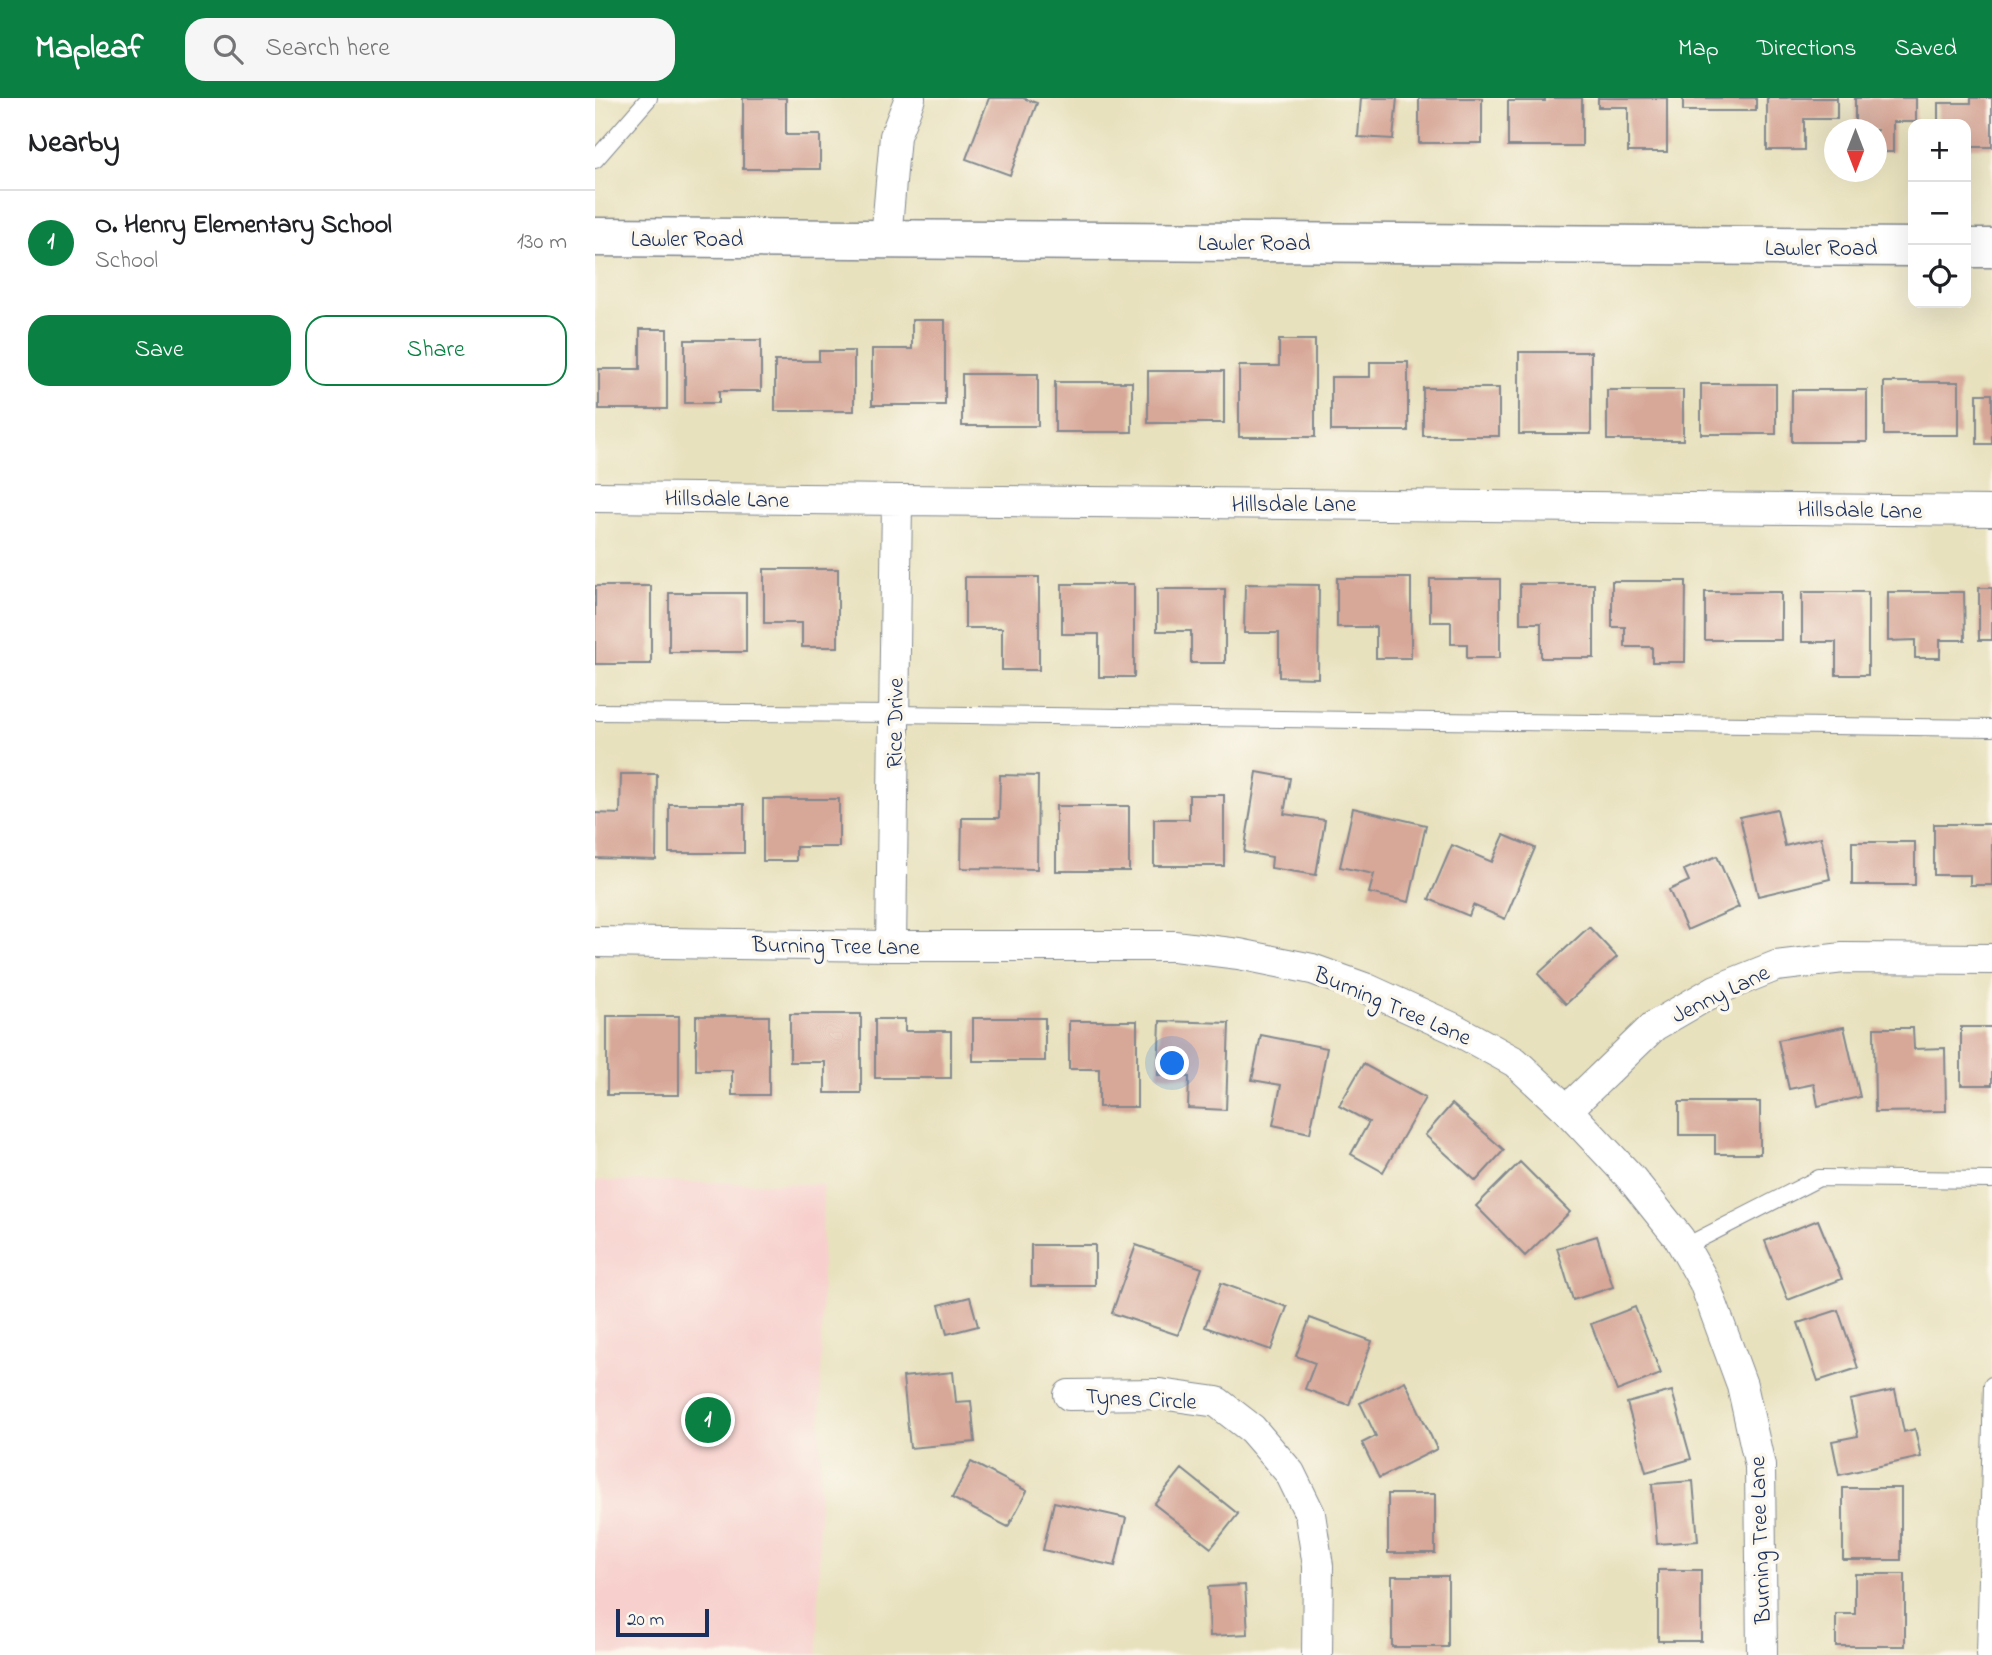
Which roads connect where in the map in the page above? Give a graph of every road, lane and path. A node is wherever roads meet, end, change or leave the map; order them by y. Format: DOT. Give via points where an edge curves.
graph roads {
  1 [pos="649,98"];
  2 [pos="910,98"];
  3 [pos="595,160"];
  4 [pos="595,237"];
  5 [pos="885,239"];
  6 [pos="1908,247"];
  7 [pos="1971,248"];
  8 [pos="1992,248"];
  9 [pos="595,497"];
  10 [pos="897,500"];
  11 [pos="1992,510"];
  12 [pos="595,712"];
  13 [pos="894,714"];
  14 [pos="1992,728"];
  15 [pos="595,942"];
  16 [pos="891,946"];
  17 [pos="1992,960"];
  18 [pos="1567,1110"];
  19 [pos="1992,1180"];
  20 [pos="1684,1247"];
  21 [pos="1992,1385"];
  22 [pos="1069,1395"];
  23 [pos="1317,1655"];
  24 [pos="1762,1655"];
  25 [pos="1985,1655"];
  1 -- 3 [label="lane"];
  2 -- 5 [label="street" via="895,136"];
  4 -- 5 [label="street, Lawler Road"];
  5 -- 6 [label="street, Lawler Road"];
  7 -- 8 [label="street"];
  9 -- 10 [label="street, Hillsdale Lane"];
  10 -- 11 [label="street, Hillsdale Lane"];
  10 -- 13 [label="street, Rice Drive"];
  12 -- 13 [label="lane"];
  13 -- 14 [label="lane"];
  13 -- 16 [label="street, Rice Drive"];
  15 -- 16 [label="street, Burning Tree Lane"];
  16 -- 18 [label="street, Burning Tree Lane" via="1174,946 1313,969 1464,1033 1515,1062"];
  17 -- 18 [label="street, Jenny Lane" via="1843,958 1776,966 1716,990 1654,1026"];
  18 -- 20 [label="street, Burning Tree Lane" via="1631,1178"];
  19 -- 20 [label="lane" via="1819,1178"];
  20 -- 24 [label="street, Burning Tree Lane" via="1704,1282 1742,1385 1760,1466"];
  21 -- 25 [label="lane"];
  22 -- 23 [label="street, Tynes Circle" via="1160,1394 1217,1402 1252,1429 1290,1473 1310,1514 1318,1566"];
}
